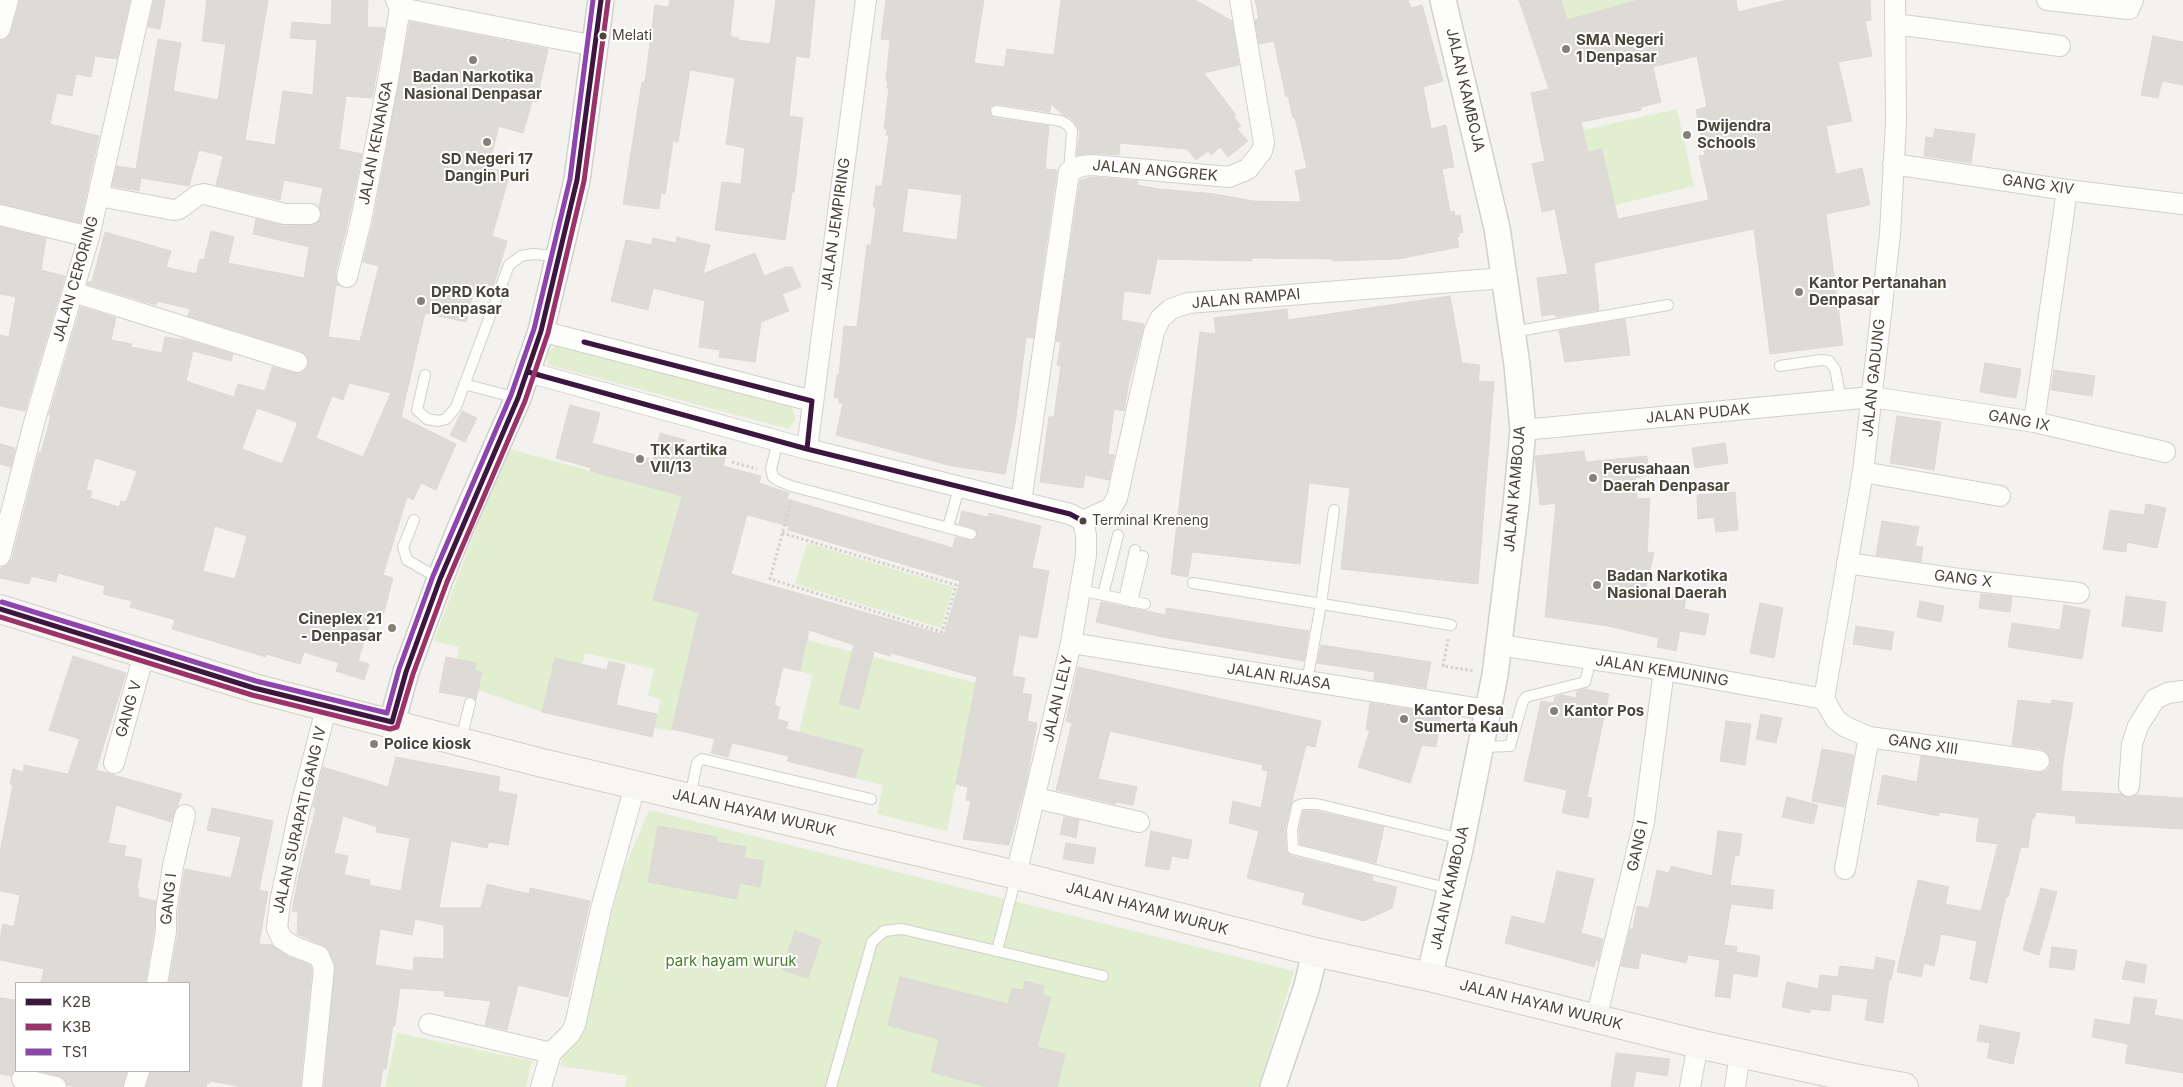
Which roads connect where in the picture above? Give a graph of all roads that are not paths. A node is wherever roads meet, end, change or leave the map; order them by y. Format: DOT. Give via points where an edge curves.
graph roads {
  1 [pos="8,0"];
  2 [pos="142,0"];
  3 [pos="601,0"];
  4 [pos="866,0"];
  5 [pos="1240,0"];
  6 [pos="1443,0"];
  7 [pos="1895,0"];
  8 [pos="2047,0"];
  9 [pos="2132,0"];
  10 [pos="398,4"];
  11 [pos="1895,24"];
  12 [pos="0,29"];
  13 [pos="595,46"];
  14 [pos="2060,46"];
  15 [pos="996,111"];
  16 [pos="1893,164"];
  17 [pos="1069,172"];
  18 [pos="2067,190"];
  19 [pos="99,196"];
  20 [pos="2183,204"];
  21 [pos="310,214"];
  22 [pos="0,215"];
  23 [pos="89,237"];
  24 [pos="559,256"];
  25 [pos="347,277"];
  26 [pos="1504,278"];
  27 [pos="73,292"];
  28 [pos="1668,304"];
  29 [pos="541,331"];
  30 [pos="1511,332"];
  31 [pos="297,362"];
  32 [pos="1780,366"];
  33 [pos="528,372"];
  34 [pos="425,375"];
  35 [pos="464,384"];
  36 [pos="1872,397"];
  37 [pos="518,398"];
  38 [pos="1841,400"];
  39 [pos="812,401"];
  40 [pos="2034,422"];
  41 [pos="1523,430"];
  42 [pos="778,441"];
  43 [pos="807,449"];
  44 [pos="2165,452"];
  45 [pos="1863,472"];
  46 [pos="959,488"];
  47 [pos="2000,496"];
  48 [pos="1021,502"];
  49 [pos="1334,510"];
  50 [pos="414,520"];
  51 [pos="1083,521"];
  52 [pos="948,527"];
  53 [pos="971,534"];
  54 [pos="1118,535"];
  55 [pos="1139,553"];
  56 [pos="0,556"];
  57 [pos="1847,563"];
  58 [pos="440,579"];
  59 [pos="1193,583"];
  60 [pos="1080,590"];
  61 [pos="2079,594"];
  62 [pos="1103,595"];
  63 [pos="1128,601"];
  64 [pos="1145,604"];
  65 [pos="1321,604"];
  66 [pos="0,609"];
  67 [pos="1450,624"];
  68 [pos="1071,643"];
  69 [pos="1499,646"];
  70 [pos="144,654"];
  71 [pos="1591,659"];
  72 [pos="1664,670"];
  73 [pos="1307,682"];
  74 [pos="2183,690"];
  75 [pos="1824,699"];
  76 [pos="470,703"];
  77 [pos="327,705"];
  78 [pos="1488,710"];
  79 [pos="392,722"];
  80 [pos="1869,737"];
  81 [pos="460,741"];
  82 [pos="1480,747"];
  83 [pos="2039,760"];
  84 [pos="114,763"];
  85 [pos="635,786"];
  86 [pos="2129,786"];
  87 [pos="689,798"];
  88 [pos="1036,798"];
  89 [pos="871,799"];
  90 [pos="185,815"];
  91 [pos="1139,822"];
  92 [pos="1462,838"];
  93 [pos="1845,868"];
  94 [pos="1016,875"];
  95 [pos="1451,890"];
  96 [pos="997,951"];
  97 [pos="1315,952"];
  98 [pos="1103,976"];
  99 [pos="1429,977"];
  100 [pos="157,982"];
  101 [pos="1596,1019"];
  102 [pos="429,1024"];
  103 [pos="1698,1044"];
  104 [pos="550,1052"];
  105 [pos="1740,1053"];
  106 [pos="139,1072"];
  107 [pos="22,1079"];
  108 [pos="1848,1082"];
  109 [pos="56,1087"];
  110 [pos="134,1087"];
  111 [pos="312,1087"];
  112 [pos="541,1087"];
  113 [pos="831,1087"];
  114 [pos="1273,1087"];
  115 [pos="1690,1087"];
  116 [pos="1736,1087"];
  117 [pos="1904,1087"];
  1 -- 12 [label="street"];
  2 -- 19 [label="street, JALAN CERORING"];
  3 -- 13 [label="street"];
  4 -- 39 [label="street, JALAN JEMPIRING"];
  5 -- 17 [label="street, JALAN ANGGREK" via="1264,143 1248,169 1229,177 1092,164"];
  6 -- 26 [label="street, JALAN KAMBOJA" via="1497,228"];
  7 -- 11 [label="street, JALAN GADUNG"];
  8 -- 9 [label="street" via="2128,9"];
  10 -- 13 [label="street, JALAN KENANGA"];
  10 -- 25 [label="street, JALAN KENANGA" via="362,220"];
  11 -- 14 [label="street"];
  11 -- 16 [label="street, JALAN GADUNG"];
  13 -- 24 [label="street" via="577,180"];
  15 -- 17 [label="lane" via="1061,121 1068,125 1072,130"];
  16 -- 18 [label="street, GANG XIV"];
  16 -- 36 [label="street, JALAN GADUNG" via="1890,234"];
  17 -- 48 [label="street"];
  18 -- 20 [label="street, GANG XIV"];
  18 -- 40 [label="street"];
  19 -- 21 [label="street" via="174,210 204,194 284,214"];
  19 -- 23 [label="street, JALAN CERORING"];
  22 -- 23 [label="street"];
  23 -- 27 [label="street, JALAN CERORING"];
  24 -- 29 [label="street"];
  24 -- 35 [label="lane" via="521,256 509,265"];
  26 -- 30 [label="street, JALAN KAMBOJA"];
  26 -- 51 [label="street, JALAN RAMPAI" via="1188,304 1171,310 1160,319 1154,332 1117,498 1111,508"];
  27 -- 31 [label="street"];
  27 -- 56 [label="street, JALAN CERORING"];
  28 -- 30 [label="lane"];
  29 -- 33 [label="street"];
  29 -- 39 [label="street"];
  30 -- 41 [label="street, JALAN KAMBOJA"];
  32 -- 38 [label="lane" via="1829,361 1835,369"];
  33 -- 37 [label="street"];
  33 -- 42 [label="street"];
  34 -- 35 [label="lane" via="417,410 421,416 438,422 452,414"];
  35 -- 37 [label="lane"];
  36 -- 38 [label="street, JALAN PUDAK"];
  36 -- 40 [label="street, GANG IX"];
  36 -- 45 [label="street, JALAN GADUNG"];
  37 -- 58 [label="street"];
  38 -- 41 [label="street, JALAN PUDAK"];
  39 -- 43 [label="street, JALAN JEMPIRING"];
  40 -- 44 [label="street, GANG IX"];
  41 -- 69 [label="street, JALAN KAMBOJA"];
  42 -- 43 [label="street"];
  42 -- 52 [label="lane" via="772,473 779,481"];
  43 -- 46 [label="street"];
  45 -- 47 [label="street"];
  45 -- 57 [label="street, JALAN GADUNG"];
  46 -- 48 [label="street"];
  46 -- 52 [label="lane"];
  48 -- 51 [label="street" via="1070,514"];
  49 -- 65 [label="lane"];
  50 -- 58 [label="lane" via="403,547 407,560"];
  51 -- 60 [label="street, JALAN LELY" via="1086,555"];
  52 -- 53 [label="lane"];
  54 -- 62 [label="lane"];
  55 -- 63 [label="lane"];
  57 -- 61 [label="street, GANG X"];
  57 -- 75 [label="street, JALAN GADUNG"];
  58 -- 79 [label="street" via="406,672"];
  59 -- 65 [label="lane"];
  60 -- 62 [label="lane"];
  60 -- 68 [label="street, JALAN LELY"];
  62 -- 63 [label="lane"];
  63 -- 64 [label="lane"];
  65 -- 67 [label="lane"];
  65 -- 73 [label="lane"];
  66 -- 70 [label="main road, JALAN HAYAM WURUK"];
  68 -- 73 [label="street, JALAN RIJASA"];
  68 -- 88 [label="street, JALAN LELY"];
  69 -- 71 [label="street, JALAN KEMUNING"];
  69 -- 78 [label="street, JALAN KAMBOJA"];
  70 -- 77 [label="main road, JALAN HAYAM WURUK" via="254,688"];
  70 -- 84 [label="street, GANG V"];
  71 -- 72 [label="street, JALAN KEMUNING"];
  71 -- 82 [label="lane" via="1585,682 1526,696 1510,746"];
  72 -- 75 [label="street, JALAN KEMUNING"];
  72 -- 101 [label="street, GANG I" via="1644,822"];
  73 -- 78 [label="street, JALAN RIJASA"];
  74 -- 86 [label="street" via="2155,699 2138,726 2132,744"];
  75 -- 80 [label="street, GANG XIII" via="1836,720"];
  76 -- 81 [label="lane"];
  77 -- 79 [label="main road, JALAN HAYAM WURUK"];
  77 -- 111 [label="street, JALAN SURAPATI GANG IV" via="299,813 277,928 282,939 319,956 324,968"];
  78 -- 82 [label="street, JALAN KAMBOJA"];
  79 -- 81 [label="main road, JALAN HAYAM WURUK"];
  80 -- 83 [label="street, GANG XIII"];
  80 -- 93 [label="street"];
  81 -- 85 [label="main road, JALAN HAYAM WURUK"];
  82 -- 92 [label="street, JALAN KAMBOJA"];
  85 -- 87 [label="main road, JALAN HAYAM WURUK"];
  85 -- 104 [label="street" via="601,909 575,1025"];
  87 -- 89 [label="lane" via="697,764 702,759"];
  87 -- 94 [label="main road, JALAN HAYAM WURUK"];
  88 -- 91 [label="street"];
  88 -- 94 [label="street, JALAN LELY"];
  90 -- 100 [label="street, GANG I" via="173,866"];
  92 -- 95 [label="street, JALAN KAMBOJA"];
  92 -- 95 [label="lane" via="1317,804 1298,806 1292,830 1292,848"];
  94 -- 96 [label="lane"];
  94 -- 97 [label="main road, JALAN HAYAM WURUK"];
  95 -- 99 [label="street, JALAN KAMBOJA"];
  96 -- 98 [label="lane"];
  96 -- 113 [label="lane" via="902,928 884,931 872,942"];
  97 -- 99 [label="main road, JALAN HAYAM WURUK"];
  97 -- 114 [label="street"];
  99 -- 101 [label="main road, JALAN HAYAM WURUK"];
  101 -- 103 [label="main road, JALAN HAYAM WURUK"];
  102 -- 104 [label="street"];
  103 -- 105 [label="main road, JALAN HAYAM WURUK"];
  103 -- 115 [label="street"];
  104 -- 112 [label="street"];
  105 -- 108 [label="main road, JALAN HAYAM WURUK"];
  105 -- 116 [label="street"];
  106 -- 110 [label="street"];
  107 -- 109 [label="street"];
  108 -- 117 [label="main road, JALAN HAYAM WURUK"];
}
